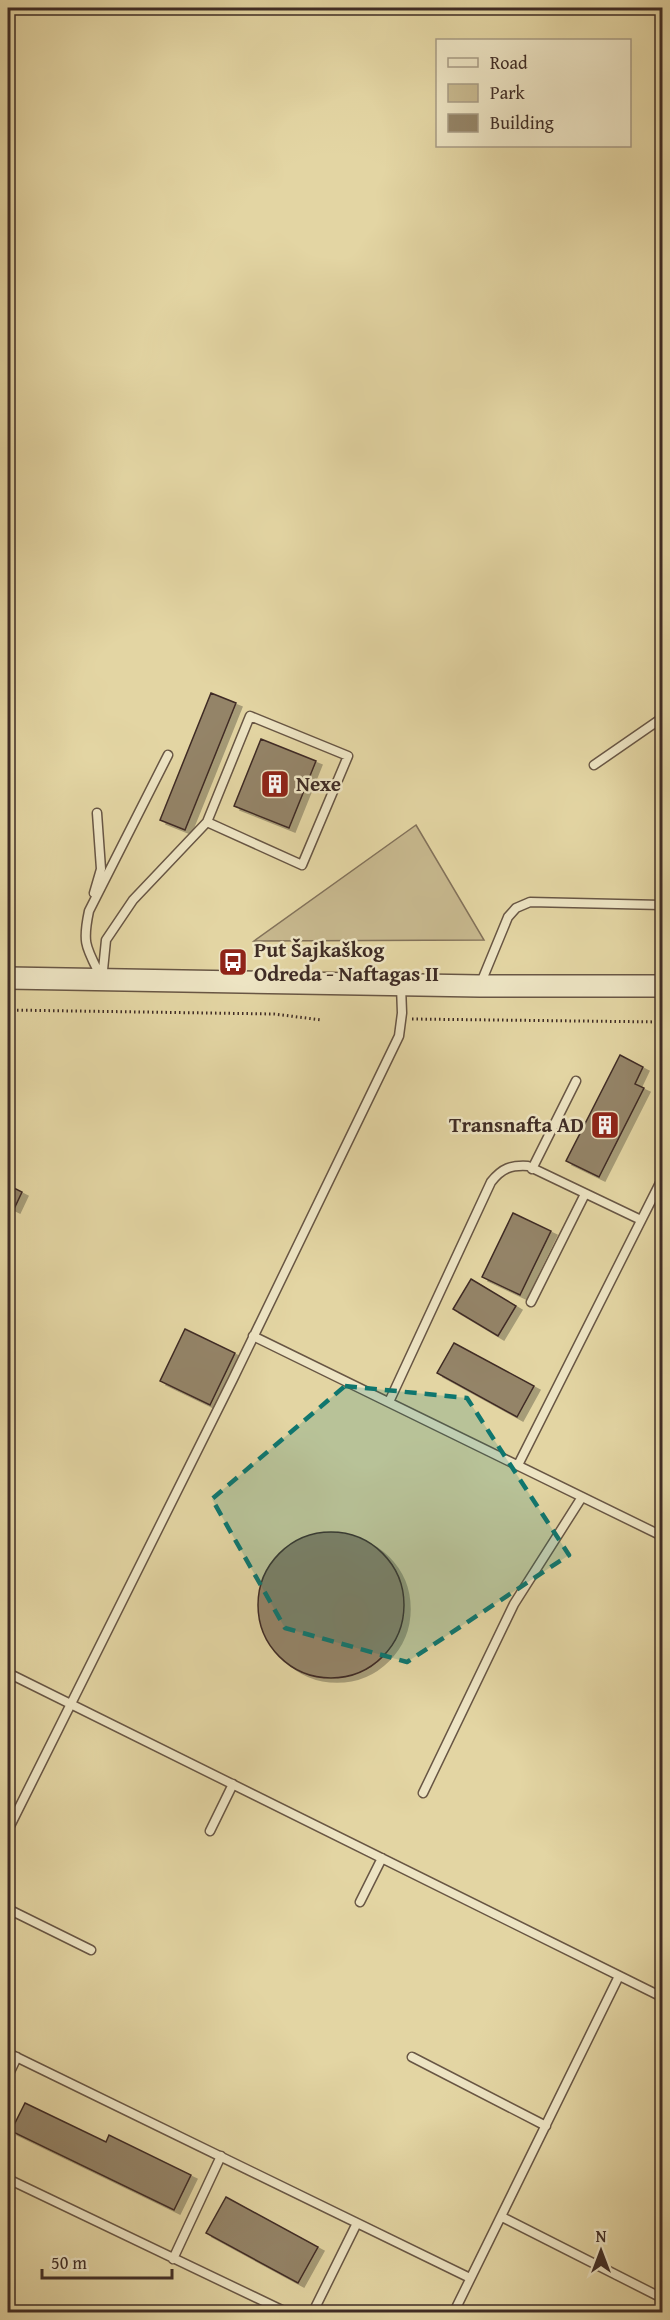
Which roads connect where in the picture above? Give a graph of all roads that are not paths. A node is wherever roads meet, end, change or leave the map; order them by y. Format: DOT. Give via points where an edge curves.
graph roads {
  1 [pos="663,718"];
  2 [pos="168,755"];
  3 [pos="594,765"];
  4 [pos="97,813"];
  5 [pos="207,822"];
  6 [pos="663,906"];
  7 [pos="89,911"];
  8 [pos="8,978"];
  9 [pos="102,980"];
  10 [pos="401,985"];
  11 [pos="480,986"];
  12 [pos="663,986"];
  13 [pos="576,1081"];
  14 [pos="532,1169"];
  15 [pos="663,1179"];
  16 [pos="585,1194"];
  17 [pos="641,1221"];
  18 [pos="531,1302"];
  19 [pos="253,1336"];
  20 [pos="389,1402"];
  21 [pos="518,1465"];
  22 [pos="582,1497"];
  23 [pos="663,1536"];
  24 [pos="8,1672"];
  25 [pos="70,1703"];
  26 [pos="233,1784"];
  27 [pos="423,1793"];
  28 [pos="8,1830"];
  29 [pos="210,1831"];
  30 [pos="382,1858"];
  31 [pos="360,1902"];
  32 [pos="8,1909"];
  33 [pos="91,1950"];
  34 [pos="619,1976"];
  35 [pos="663,1997"];
  36 [pos="8,2053"];
  37 [pos="17,2057"];
  38 [pos="412,2057"];
  39 [pos="8,2076"];
  40 [pos="546,2126"];
  41 [pos="221,2156"];
  42 [pos="8,2180"];
  43 [pos="502,2217"];
  44 [pos="357,2223"];
  45 [pos="173,2259"];
  46 [pos="470,2278"];
  47 [pos="663,2298"];
  48 [pos="286,2313"];
  49 [pos="314,2313"];
  50 [pos="454,2313"];
  1 -- 3 [label="lane"];
  2 -- 7 [label="lane"];
  4 -- 7 [label="lane" via="101,869"];
  5 -- 5 [label="lane" via="302,865 348,756 250,716"];
  5 -- 9 [label="lane" via="133,900 106,940"];
  6 -- 11 [label="lane" via="530,902 516,908 508,917"];
  7 -- 9 [label="lane" via="84,934 86,946"];
  8 -- 9 [label="street"];
  9 -- 10 [label="street"];
  10 -- 11 [label="street"];
  10 -- 19 [label="lane" via="399,1036"];
  11 -- 12 [label="street"];
  13 -- 14 [label="lane"];
  14 -- 16 [label="lane"];
  14 -- 20 [label="lane" via="513,1165 500,1171 491,1182"];
  15 -- 17 [label="lane"];
  16 -- 17 [label="lane"];
  16 -- 18 [label="lane"];
  17 -- 21 [label="lane"];
  19 -- 20 [label="lane"];
  19 -- 25 [label="lane"];
  20 -- 21 [label="lane"];
  21 -- 22 [label="lane"];
  22 -- 23 [label="lane"];
  22 -- 27 [label="lane" via="514,1604"];
  24 -- 25 [label="lane"];
  25 -- 26 [label="lane"];
  25 -- 28 [label="lane"];
  26 -- 29 [label="lane"];
  26 -- 30 [label="lane"];
  30 -- 31 [label="lane"];
  30 -- 34 [label="lane"];
  32 -- 33 [label="lane"];
  34 -- 35 [label="lane"];
  34 -- 40 [label="lane"];
  36 -- 37 [label="lane"];
  37 -- 39 [label="lane"];
  37 -- 41 [label="lane"];
  38 -- 40 [label="lane"];
  40 -- 43 [label="lane"];
  41 -- 44 [label="lane"];
  41 -- 45 [label="lane"];
  42 -- 45 [label="lane"];
  43 -- 46 [label="lane"];
  43 -- 47 [label="lane"];
  44 -- 46 [label="lane"];
  44 -- 49 [label="lane"];
  45 -- 48 [label="lane"];
  46 -- 50 [label="lane"];
}
